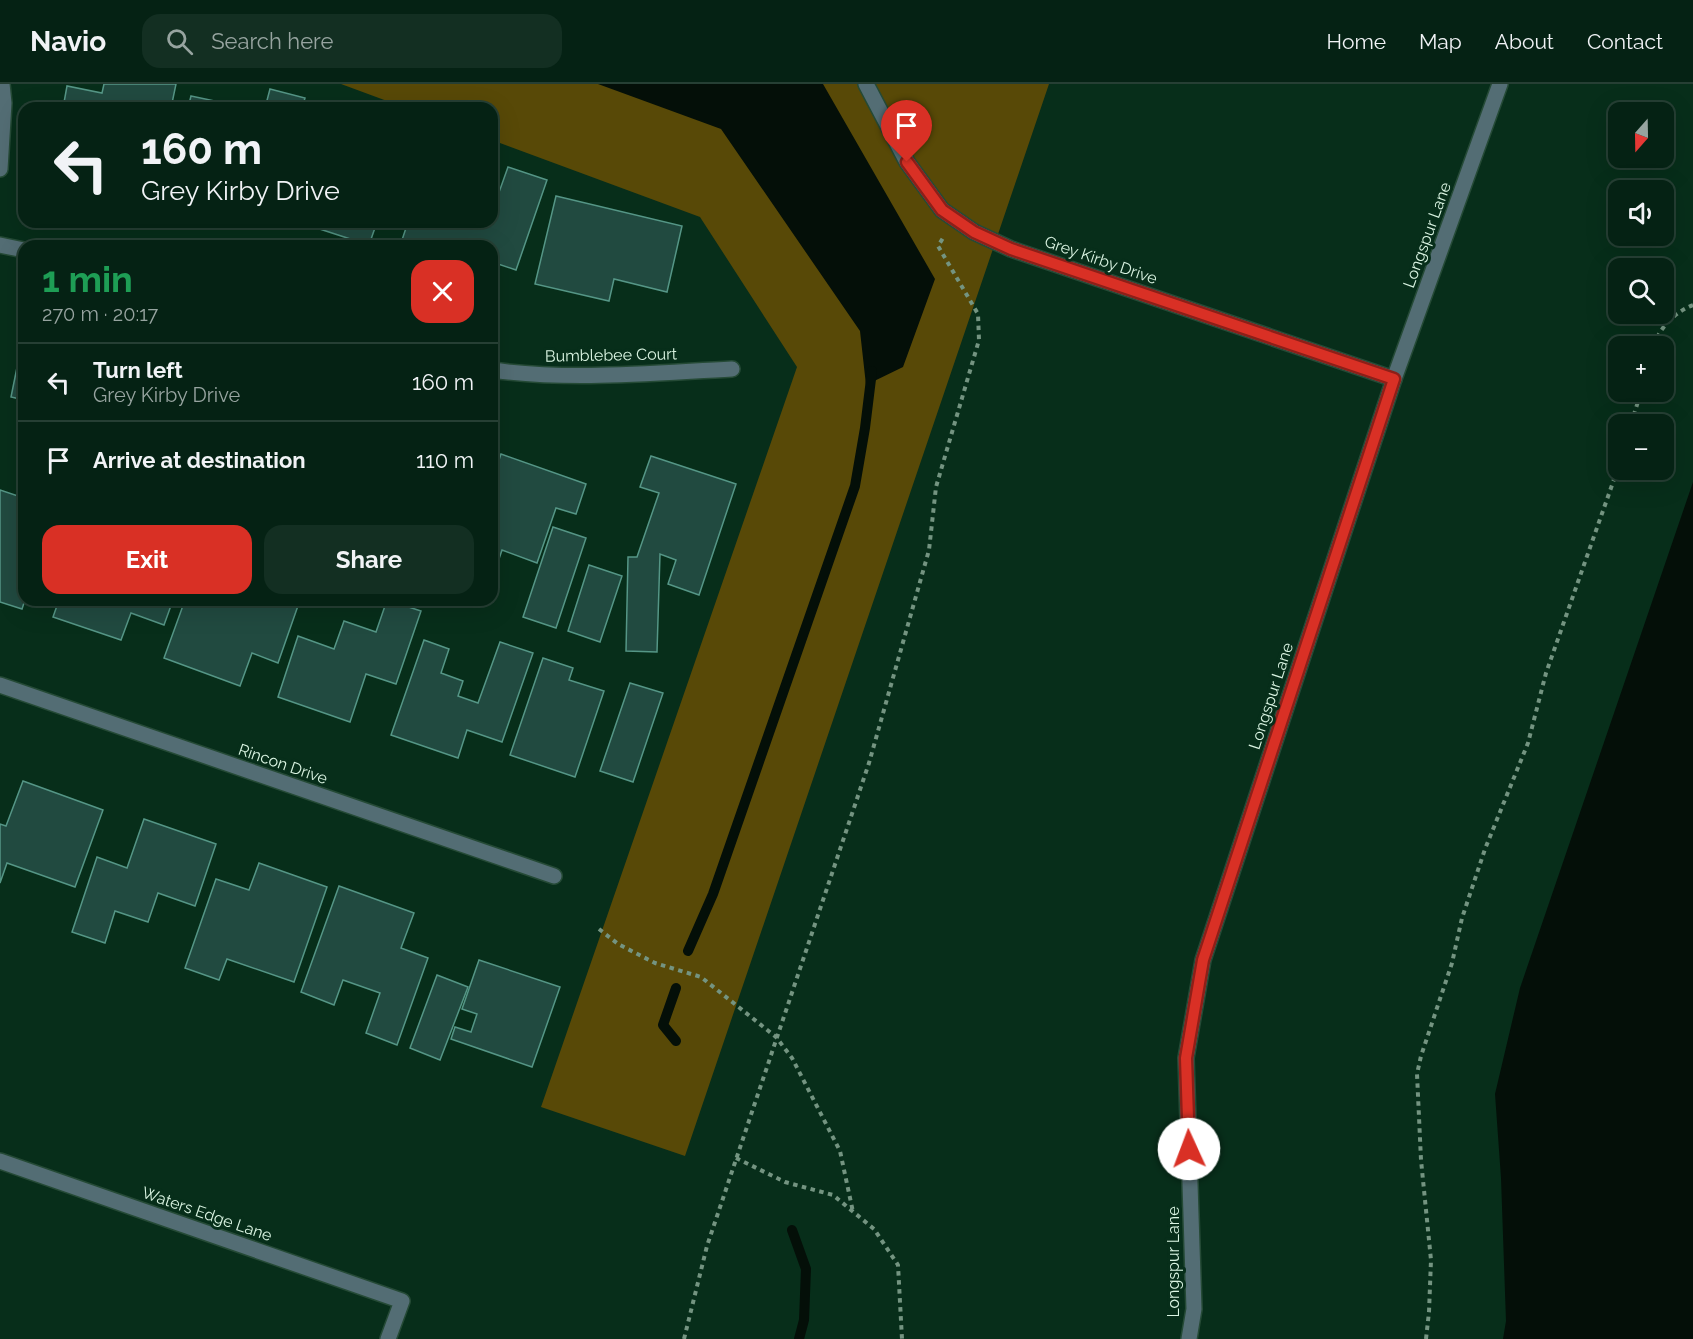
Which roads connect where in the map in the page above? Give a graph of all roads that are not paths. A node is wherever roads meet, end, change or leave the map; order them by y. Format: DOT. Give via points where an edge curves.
graph roads {
  1 [pos="2,84"];
  2 [pos="866,84"];
  3 [pos="1500,84"];
  4 [pos="0,169"];
  5 [pos="0,246"];
  6 [pos="18,249"];
  7 [pos="732,369"];
  8 [pos="498,371"];
  9 [pos="1394,379"];
  10 [pos="0,685"];
  11 [pos="554,876"];
  12 [pos="0,1161"];
  13 [pos="388,1339"];
  14 [pos="1189,1339"];
  1 -- 4 [label="street"];
  2 -- 9 [label="street, Grey Kirby Drive" via="907,162 942,210 974,232 1011,249"];
  3 -- 9 [label="street, Longspur Lane"];
  5 -- 6 [label="street"];
  7 -- 8 [label="street, Bumblebee Court" via="565,375"];
  9 -- 14 [label="street, Longspur Lane" via="1203,960 1186,1058 1194,1309"];
  10 -- 11 [label="street, Rincon Drive"];
  12 -- 13 [label="street, Waters Edge Lane" via="402,1300"];
}
